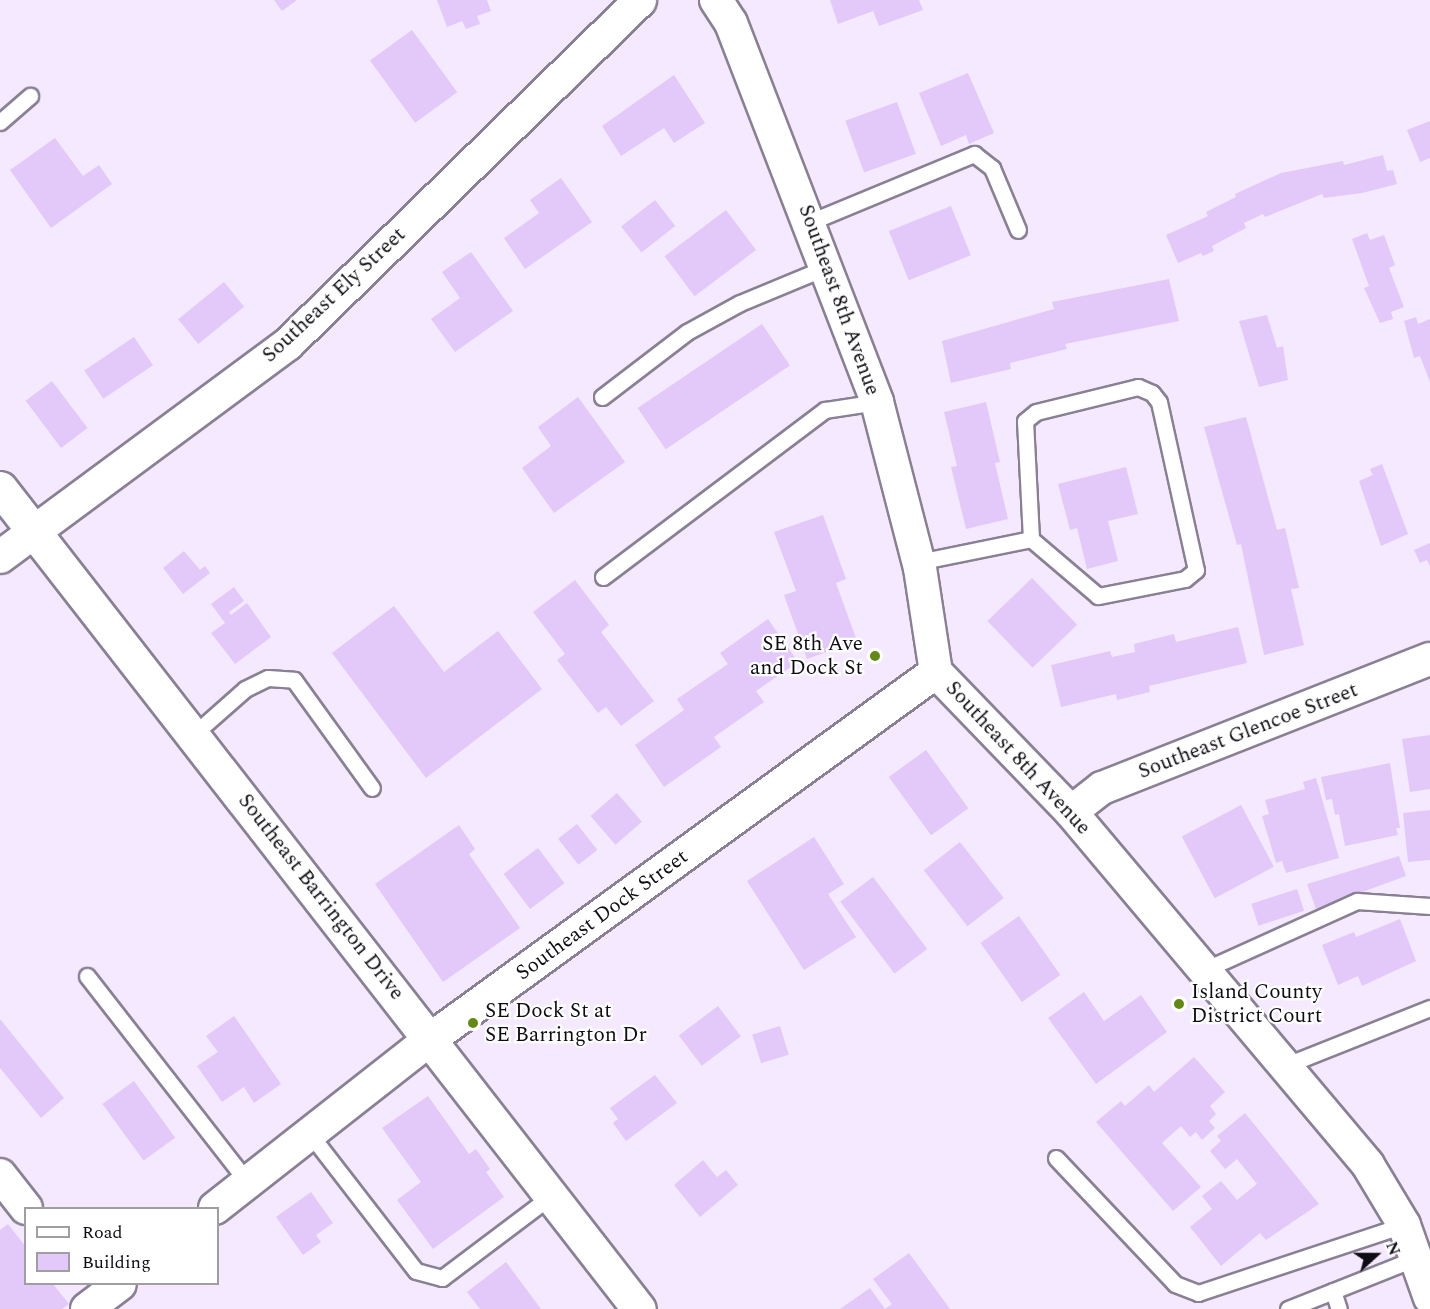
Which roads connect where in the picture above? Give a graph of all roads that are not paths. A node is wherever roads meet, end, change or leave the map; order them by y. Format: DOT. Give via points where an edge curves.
graph roads {
  1 [pos="640,0"];
  2 [pos="716,0"];
  3 [pos="30,96"];
  4 [pos="0,122"];
  5 [pos="810,222"];
  6 [pos="1018,230"];
  7 [pos="827,267"];
  8 [pos="602,397"];
  9 [pos="877,402"];
  10 [pos="0,488"];
  11 [pos="33,531"];
  12 [pos="1031,539"];
  13 [pos="0,557"];
  14 [pos="918,562"];
  15 [pos="603,577"];
  16 [pos="1430,659"];
  17 [pos="936,672"];
  18 [pos="193,735"];
  19 [pos="372,788"];
  20 [pos="1071,812"];
  21 [pos="1430,906"];
  22 [pos="1204,970"];
  23 [pos="87,976"];
  24 [pos="1430,1008"];
  25 [pos="432,1038"];
  26 [pos="1284,1066"];
  27 [pos="310,1134"];
  28 [pos="1056,1158"];
  29 [pos="0,1175"];
  30 [pos="248,1183"];
  31 [pos="552,1195"];
  32 [pos="24,1207"];
  33 [pos="218,1207"];
  34 [pos="1404,1225"];
  35 [pos="1423,1255"];
  36 [pos="1333,1291"];
  37 [pos="1430,1298"];
  38 [pos="639,1309"];
  39 [pos="1288,1309"];
  40 [pos="1339,1309"];
  1 -- 11 [label="street, Southeast Ely Street" via="288,344"];
  2 -- 5 [label="street, Southeast 8th Avenue" via="731,23"];
  3 -- 4 [label="lane"];
  5 -- 6 [label="lane" via="974,154 992,168"];
  5 -- 7 [label="street, Southeast 8th Avenue"];
  7 -- 8 [label="lane" via="740,303 687,333"];
  7 -- 9 [label="street, Southeast 8th Avenue"];
  9 -- 14 [label="street, Southeast 8th Avenue"];
  9 -- 15 [label="lane" via="825,411"];
  10 -- 11 [label="street, Southeast Barrington Drive"];
  11 -- 13 [label="street, Southeast Ely Street"];
  11 -- 18 [label="street, Southeast Barrington Drive"];
  12 -- 12 [label="lane" via="1025,421 1036,412 1138,387 1152,393 1160,402 1196,570 1185,579 1098,596"];
  12 -- 14 [label="lane"];
  14 -- 17 [label="street, Southeast 8th Avenue"];
  16 -- 20 [label="street, Southeast Glencoe Street" via="1102,788"];
  17 -- 20 [label="street, Southeast 8th Avenue"];
  17 -- 25 [label="street, Southeast Dock Street"];
  18 -- 19 [label="lane" via="245,689 268,678 294,680"];
  18 -- 25 [label="street, Southeast Barrington Drive"];
  20 -- 22 [label="street, Southeast 8th Avenue"];
  21 -- 22 [label="lane" via="1357,901"];
  22 -- 26 [label="street, Southeast 8th Avenue"];
  23 -- 30 [label="lane"];
  24 -- 26 [label="lane"];
  25 -- 27 [label="street, Southeast Dock Street"];
  25 -- 31 [label="street, Southeast Barrington Drive"];
  26 -- 34 [label="street, Southeast 8th Avenue" via="1368,1166"];
  27 -- 30 [label="street, Southeast Dock Street"];
  27 -- 31 [label="lane" via="416,1271 442,1278"];
  28 -- 34 [label="lane" via="1175,1284 1198,1293"];
  29 -- 32 [label="street"];
  30 -- 33 [label="street, Southeast Dock Street"];
  31 -- 38 [label="street, Southeast Barrington Drive"];
  34 -- 35 [label="street, Southeast 8th Avenue"];
  35 -- 36 [label="lane"];
  35 -- 37 [label="street, Southeast 8th Avenue"];
  36 -- 39 [label="lane"];
  36 -- 40 [label="lane"];
}
